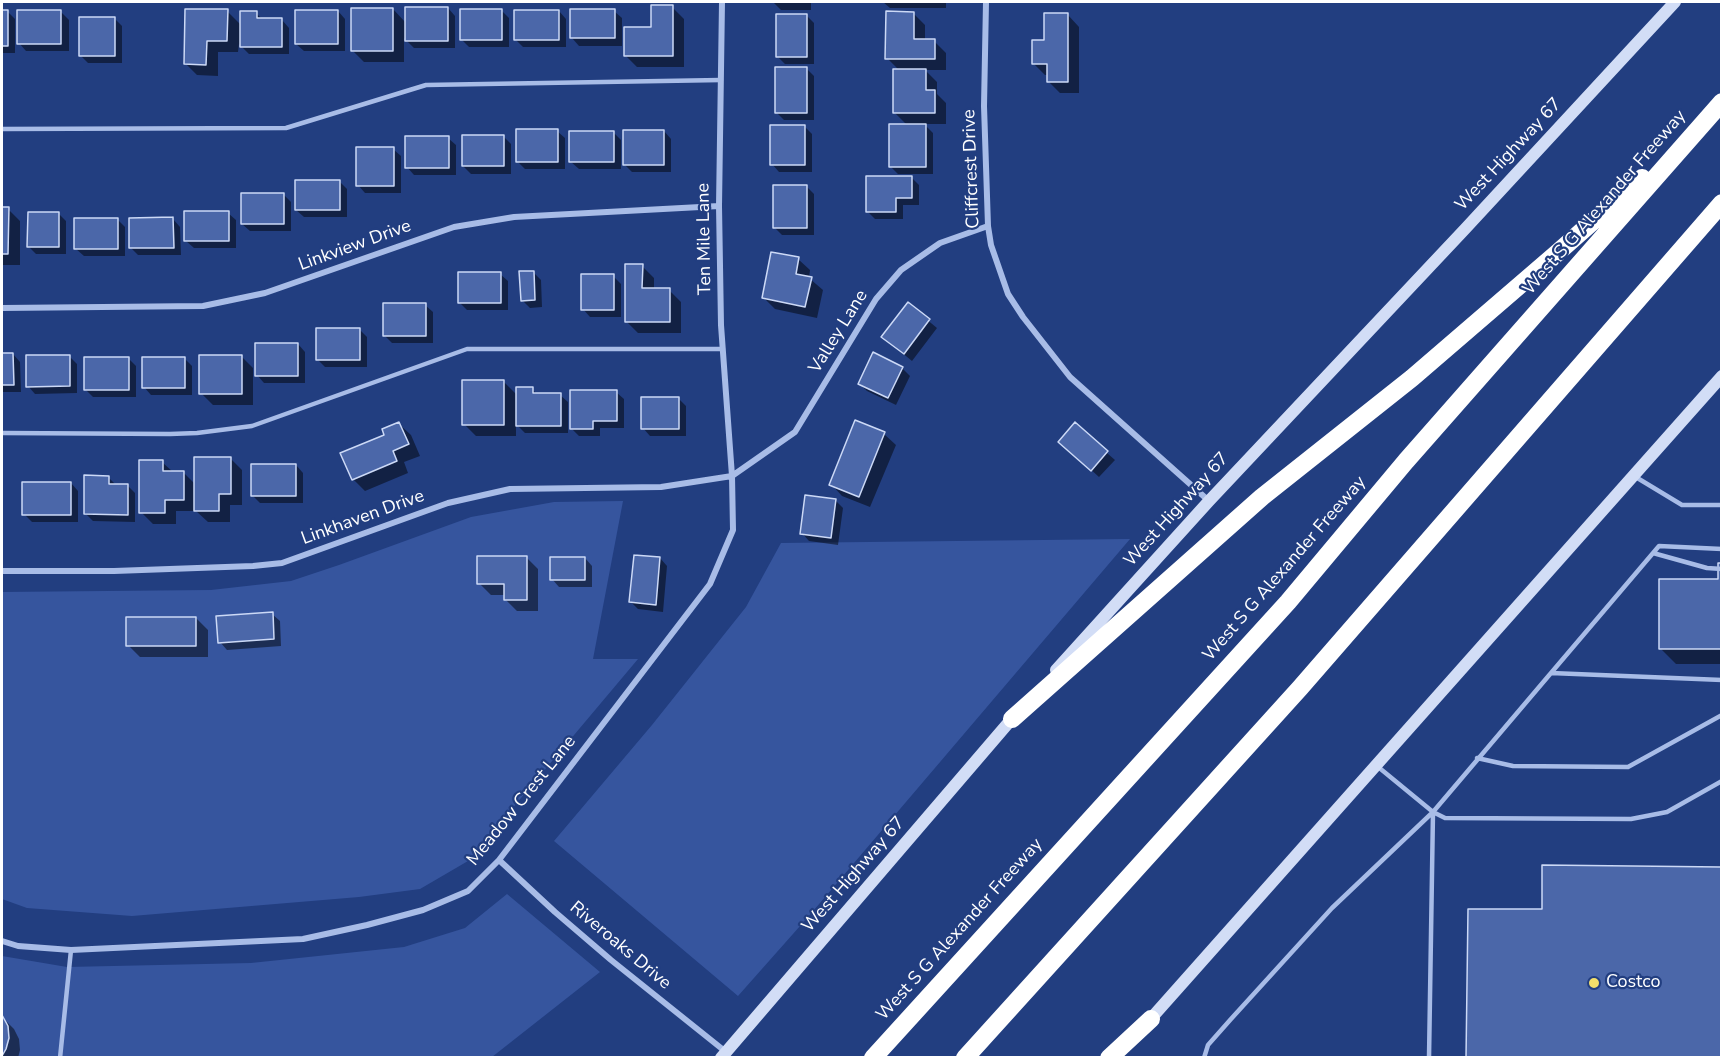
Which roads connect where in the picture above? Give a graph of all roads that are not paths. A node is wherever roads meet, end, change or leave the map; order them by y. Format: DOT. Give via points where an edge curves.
graph roads {
  1 [pos="722,2"];
  2 [pos="986,2"];
  3 [pos="1675,2"];
  4 [pos="721,80"];
  5 [pos="1722,102"];
  6 [pos="1701,125"];
  7 [pos="2,129"];
  8 [pos="1722,203"];
  9 [pos="719,206"];
  10 [pos="988,226"];
  11 [pos="2,308"];
  12 [pos="723,349"];
  13 [pos="1722,376"];
  14 [pos="2,433"];
  15 [pos="732,476"];
  16 [pos="1634,476"];
  17 [pos="1209,501"];
  18 [pos="1722,505"];
  19 [pos="1722,549"];
  20 [pos="1653,553"];
  21 [pos="1722,569"];
  22 [pos="2,571"];
  23 [pos="1551,673"];
  24 [pos="1722,680"];
  25 [pos="1722,715"];
  26 [pos="1012,719"];
  27 [pos="1477,758"];
  28 [pos="1377,766"];
  29 [pos="1722,781"];
  30 [pos="1433,812"];
  31 [pos="499,860"];
  32 [pos="2,941"];
  33 [pos="71,950"];
  34 [pos="1151,1019"];
  35 [pos="723,1055"];
  36 [pos="60,1058"];
  37 [pos="873,1058"];
  38 [pos="965,1058"];
  39 [pos="1109,1058"];
  40 [pos="1117,1058"];
  41 [pos="1204,1058"];
  42 [pos="1429,1058"];
  1 -- 4 [label="street, Ten Mile Lane"];
  2 -- 10 [label="street, Cliffcrest Drive"];
  3 -- 17 [label="main road, West Highway 67"];
  4 -- 7 [label="lane" via="426,85 286,128"];
  4 -- 9 [label="street, Ten Mile Lane"];
  5 -- 6 [label="highway, West S G Alexander Freeway"];
  6 -- 26 [label="highway" via="1412,378 1262,497"];
  6 -- 37 [label="highway, West S G Alexander Freeway" via="1288,602"];
  8 -- 38 [label="highway" via="1300,688"];
  9 -- 11 [label="street, Linkview Drive" via="514,218 454,227 266,293 204,306"];
  9 -- 12 [label="street, Ten Mile Lane"];
  10 -- 15 [label="street, Valley Lane" via="940,243 901,270 876,299 795,432"];
  10 -- 17 [label="street, Cliffcrest Drive" via="1008,294 1070,377"];
  12 -- 14 [label="lane" via="467,349 252,426 170,434"];
  12 -- 15 [label="street, Ten Mile Lane"];
  13 -- 16 [label="main road"];
  15 -- 22 [label="street, Linkhaven Drive" via="661,488 510,489 448,503 282,563 114,571"];
  15 -- 31 [label="street, Meadow Crest Lane" via="733,530 710,584"];
  16 -- 18 [label="lane" via="1682,505"];
  16 -- 28 [label="main road"];
  17 -- 26 [label="main road, West Highway 67"];
  19 -- 20 [label="lane" via="1659,546"];
  20 -- 21 [label="lane"];
  20 -- 23 [label="lane"];
  23 -- 24 [label="lane"];
  23 -- 27 [label="lane"];
  25 -- 27 [label="lane" via="1628,767 1513,766"];
  26 -- 35 [label="main road, West Highway 67"];
  27 -- 30 [label="lane"];
  28 -- 30 [label="lane"];
  28 -- 34 [label="main road"];
  29 -- 30 [label="lane" via="1667,812 1631,819 1445,818"];
  30 -- 41 [label="lane" via="1332,908 1208,1045"];
  30 -- 42 [label="lane"];
  31 -- 33 [label="street, Meadow Crest Lane" via="468,891 423,910 303,939"];
  31 -- 35 [label="street, Riveroaks Drive"];
  32 -- 33 [label="street, Meadow Crest Lane"];
  33 -- 36 [label="lane"];
  34 -- 39 [label="highway"];
  34 -- 40 [label="main road"];
}
